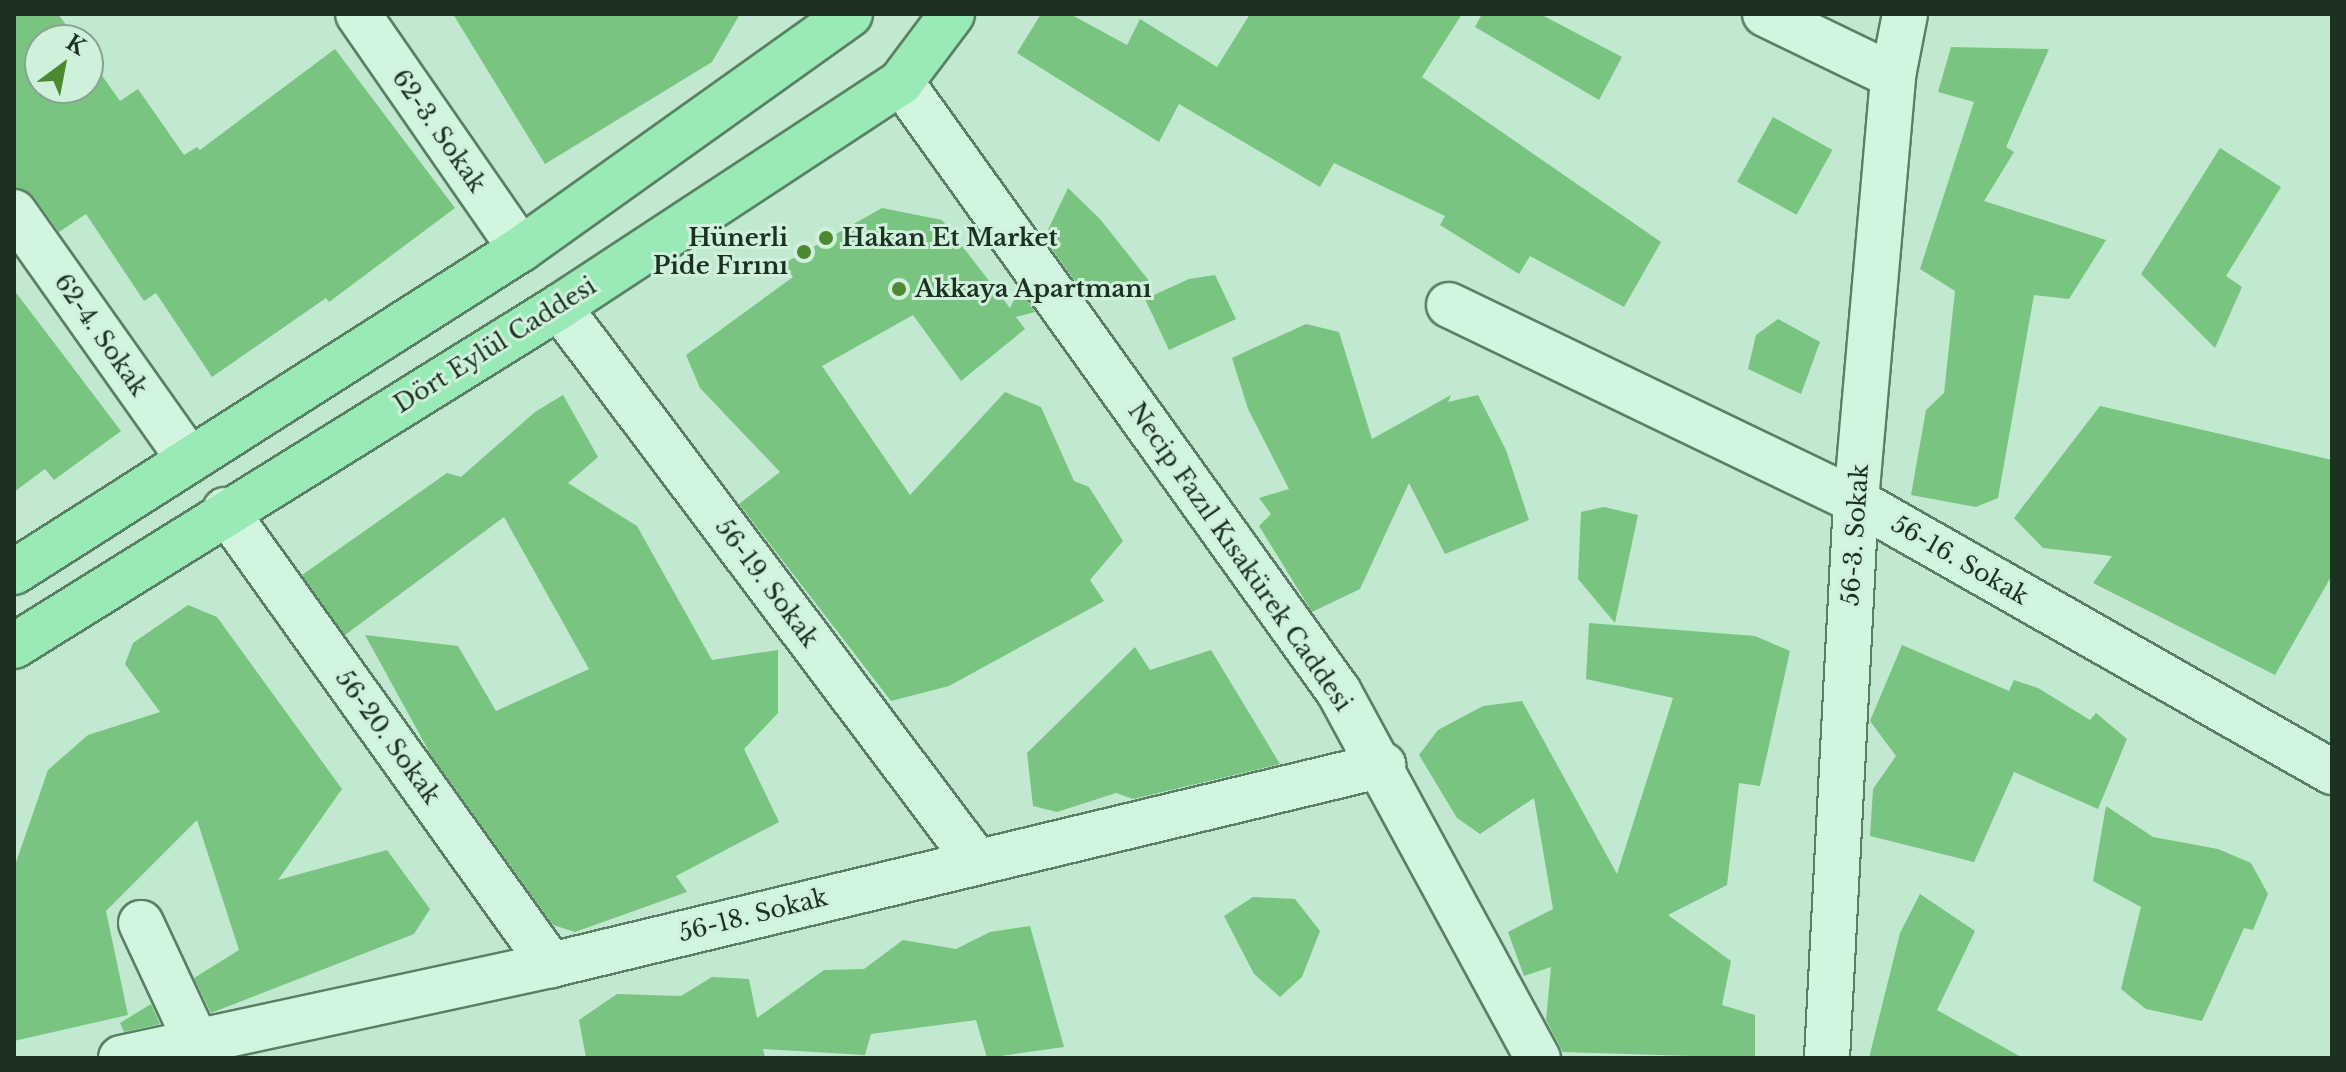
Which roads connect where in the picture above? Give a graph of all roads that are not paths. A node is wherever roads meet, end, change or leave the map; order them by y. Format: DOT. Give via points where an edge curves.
graph roads {
  1 [pos="358,14"];
  2 [pos="952,14"];
  3 [pos="1765,14"];
  4 [pos="1905,14"];
  5 [pos="845,16"];
  6 [pos="1893,76"];
  7 [pos="901,82"];
  8 [pos="14,212"];
  9 [pos="521,249"];
  10 [pos="1449,305"];
  11 [pos="559,307"];
  12 [pos="188,458"];
  13 [pos="1856,501"];
  14 [pos="225,510"];
  15 [pos="14,572"];
  16 [pos="14,646"];
  17 [pos="1383,765"];
  18 [pos="2332,772"];
  19 [pos="975,859"];
  20 [pos="141,923"];
  21 [pos="551,965"];
  22 [pos="201,1050"];
  23 [pos="1538,1057"];
  24 [pos="121,1058"];
  25 [pos="1827,1058"];
  1 -- 9 [label="street, 62-3. Sokak"];
  2 -- 7 [label="main road, Dört Eylül Caddesi"];
  3 -- 6 [label="street"];
  4 -- 6 [label="street, 56-3. Sokak"];
  5 -- 9 [label="main road"];
  6 -- 13 [label="street, 56-3. Sokak"];
  7 -- 11 [label="main road, Dört Eylül Caddesi"];
  7 -- 17 [label="street, Necip Fazıl Kısakürek Caddesi" via="1339,692"];
  8 -- 12 [label="street, 62-4. Sokak"];
  9 -- 12 [label="main road"];
  10 -- 13 [label="street, 56-16. Sokak"];
  11 -- 14 [label="main road, Dört Eylül Caddesi"];
  11 -- 19 [label="street, 56-19. Sokak"];
  12 -- 15 [label="main road"];
  13 -- 18 [label="street, 56-16. Sokak"];
  13 -- 25 [label="street, 56-3. Sokak"];
  14 -- 16 [label="main road, Dört Eylül Caddesi"];
  14 -- 21 [label="street, 56-20. Sokak"];
  17 -- 19 [label="street, 56-18. Sokak"];
  17 -- 23 [label="street, Necip Fazıl Kısakürek Caddesi"];
  19 -- 21 [label="street, 56-18. Sokak"];
  20 -- 22 [label="street"];
  21 -- 22 [label="street, 56-18. Sokak"];
  22 -- 24 [label="street, 56-18. Sokak"];
}
